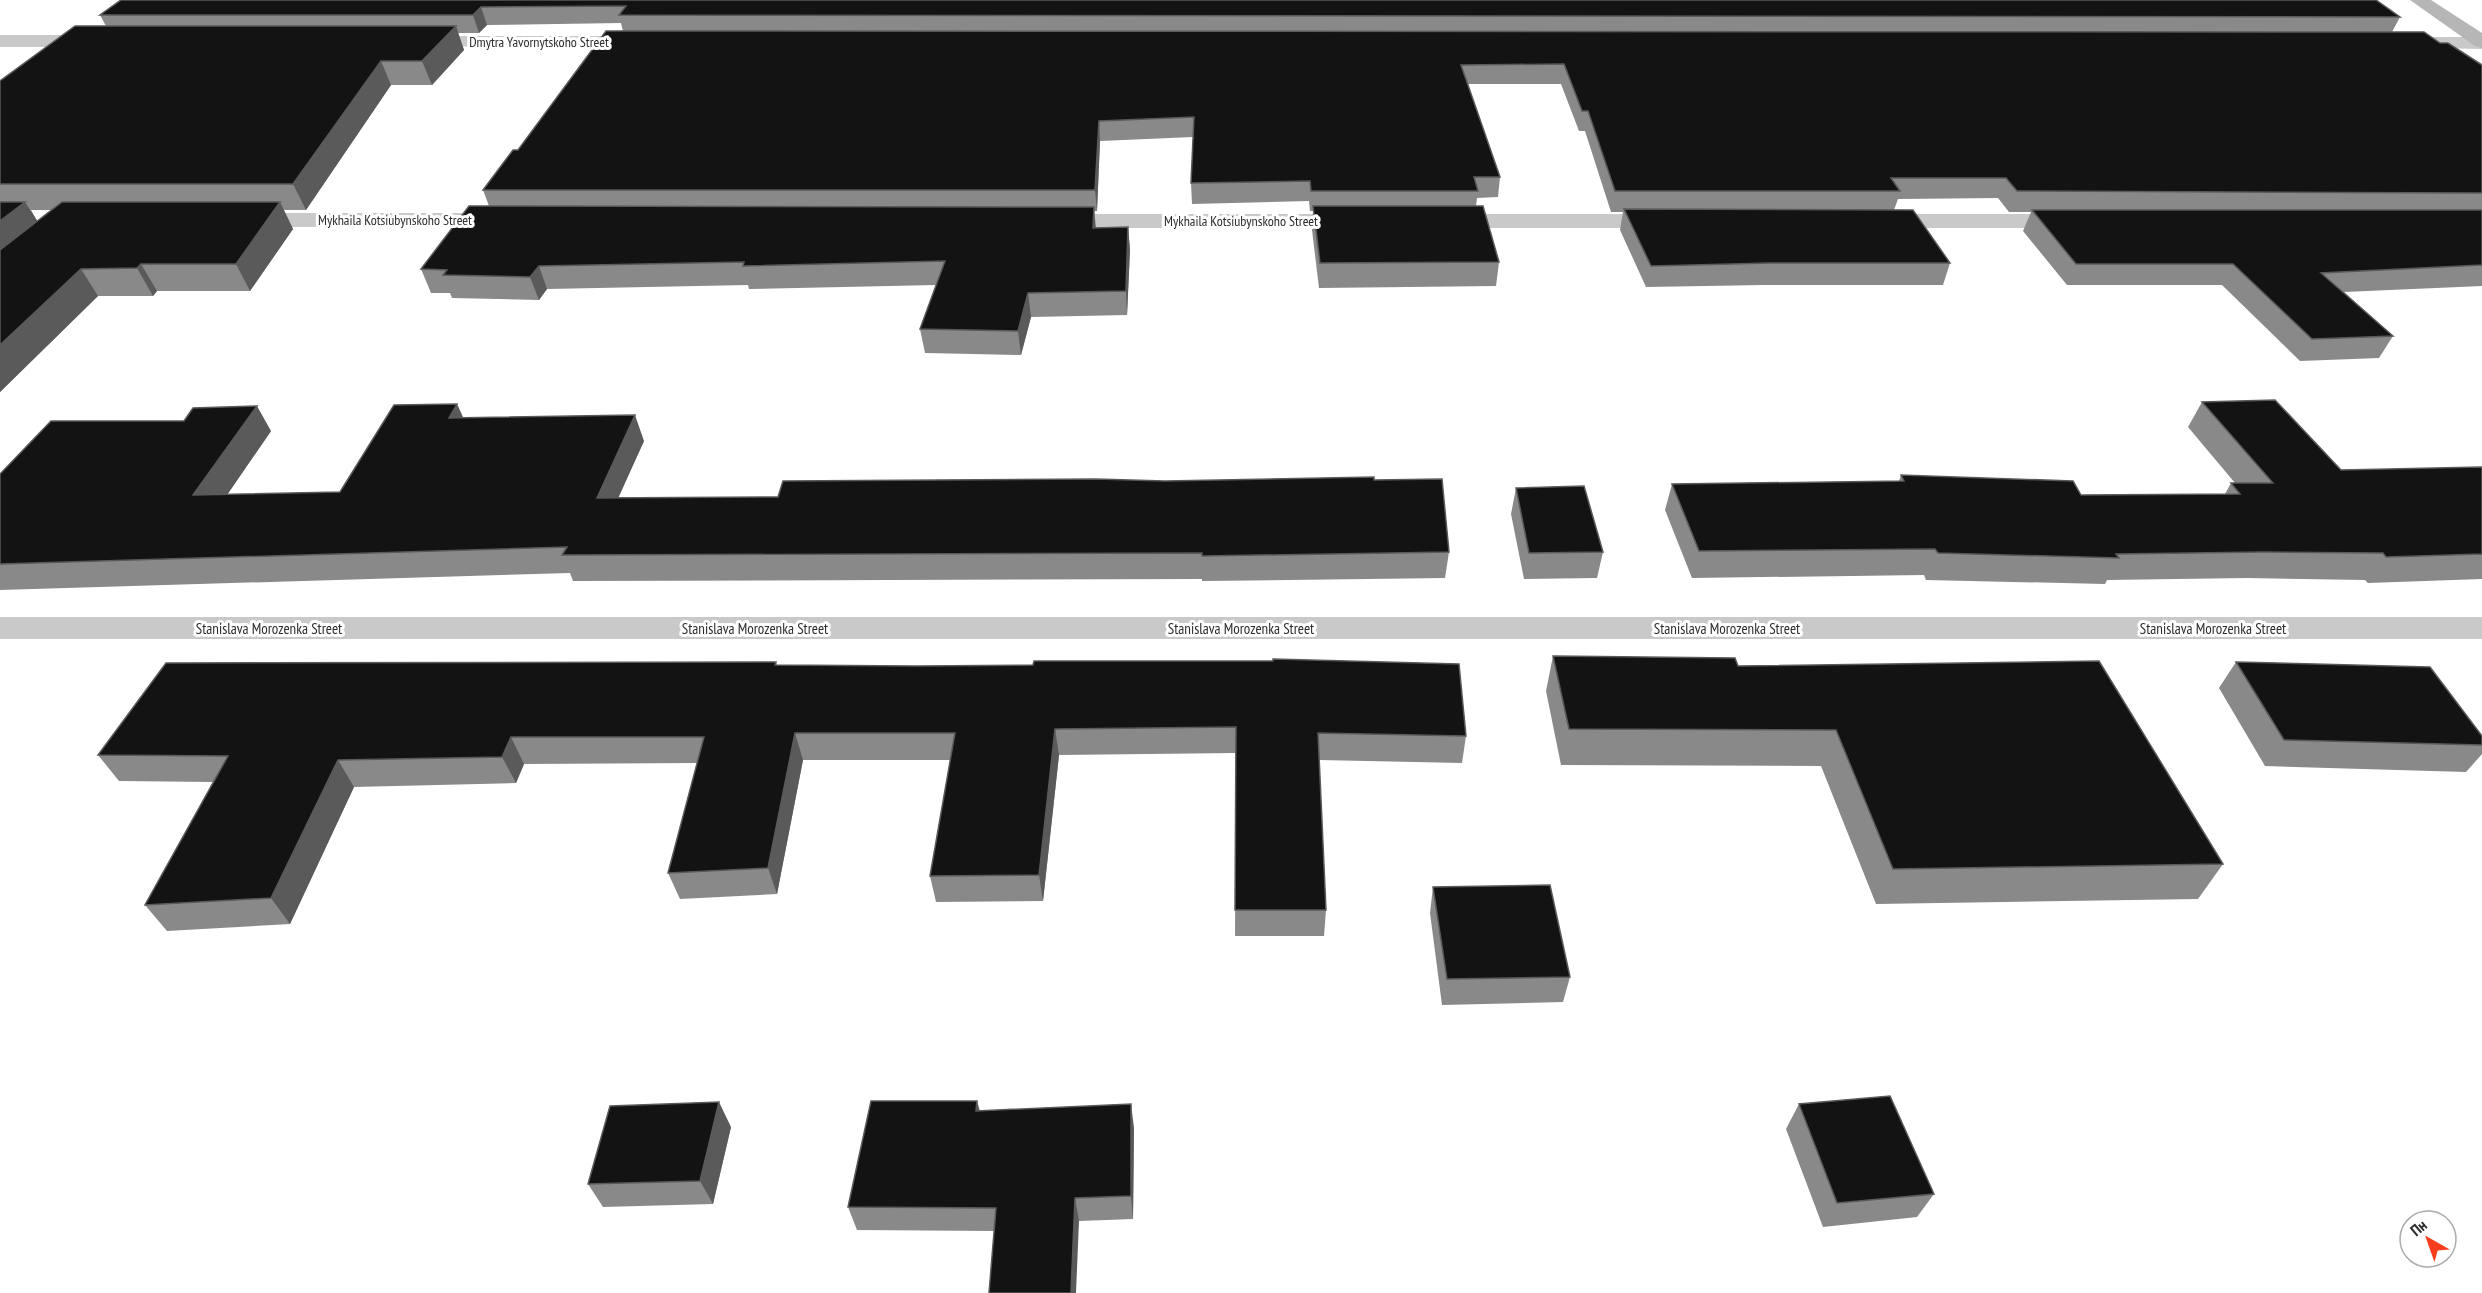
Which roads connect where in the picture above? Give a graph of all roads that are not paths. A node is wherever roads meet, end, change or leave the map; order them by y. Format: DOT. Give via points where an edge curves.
graph roads {
  1 [pos="2419,0"];
  2 [pos="0,41"];
  3 [pos="120,41"];
  4 [pos="396,42"];
  5 [pos="659,42"];
  6 [pos="2482,42"];
  7 [pos="2374,43"];
  8 [pos="226,220"];
  9 [pos="526,220"];
  10 [pos="1030,220"];
  11 [pos="1378,221"];
  12 [pos="1426,221"];
  13 [pos="1690,221"];
  14 [pos="1858,221"];
  15 [pos="2098,221"];
  16 [pos="0,628"];
  17 [pos="2482,628"];
  1 -- 6 [label="main road"];
  2 -- 3 [label="street"];
  4 -- 5 [label="street, Dmytra Yavornytskoho Street"];
  6 -- 7 [label="street"];
  8 -- 9 [label="street, Mykhaila Kotsiubynskoho Street"];
  10 -- 11 [label="street, Mykhaila Kotsiubynskoho Street"];
  12 -- 13 [label="street"];
  14 -- 15 [label="street"];
  16 -- 17 [label="street, Stanislava Morozenka Street"];
}
